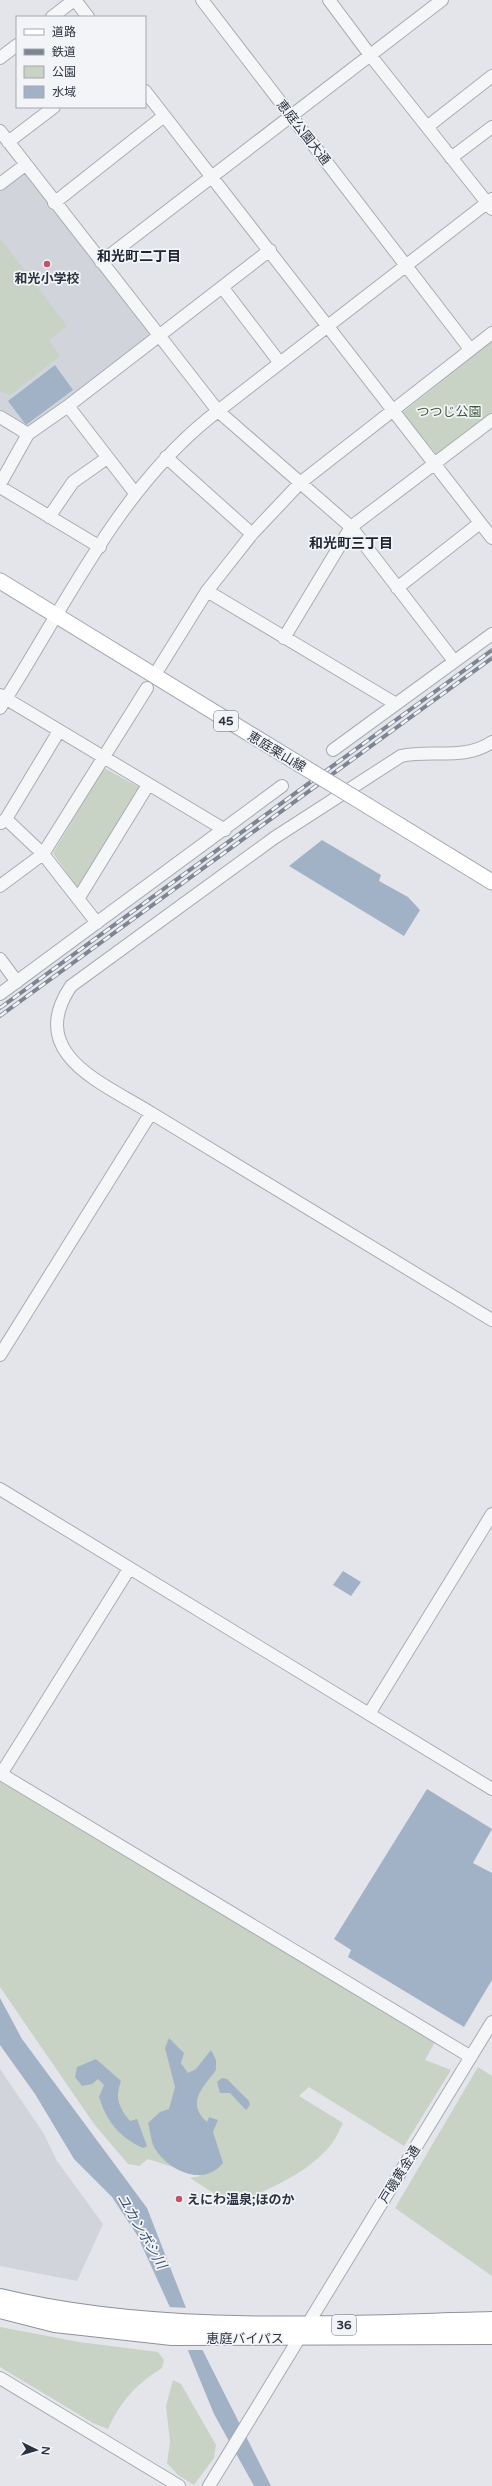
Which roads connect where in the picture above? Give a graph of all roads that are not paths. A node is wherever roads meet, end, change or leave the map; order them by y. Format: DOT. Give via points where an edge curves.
graph roads {
  1 [pos="74,0"];
  2 [pos="202,0"];
  3 [pos="329,0"];
  4 [pos="442,0"];
  5 [pos="53,16"];
  6 [pos="87,16"];
  7 [pos="16,46"];
  8 [pos="370,56"];
  9 [pos="0,58"];
  10 [pos="492,76"];
  11 [pos="146,92"];
  12 [pos="53,108"];
  13 [pos="164,116"];
  14 [pos="292,116"];
  15 [pos="426,127"];
  16 [pos="492,127"];
  17 [pos="0,132"];
  18 [pos="8,142"];
  19 [pos="451,158"];
  20 [pos="25,165"];
  21 [pos="212,178"];
  22 [pos="0,184"];
  23 [pos="54,204"];
  24 [pos="490,204"];
  25 [pos="270,250"];
  26 [pos="101,262"];
  27 [pos="406,265"];
  28 [pos="222,287"];
  29 [pos="327,326"];
  30 [pos="492,333"];
  31 [pos="159,336"];
  32 [pos="470,349"];
  33 [pos="280,363"];
  34 [pos="68,406"];
  35 [pos="393,411"];
  36 [pos="218,412"];
  37 [pos="0,417"];
  38 [pos="492,420"];
  39 [pos="28,434"];
  40 [pos="166,457"];
  41 [pos="107,458"];
  42 [pos="434,464"];
  43 [pos="0,484"];
  44 [pos="300,484"];
  45 [pos="0,487"];
  46 [pos="135,493"];
  47 [pos="49,517"];
  48 [pos="480,523"];
  49 [pos="351,527"];
  50 [pos="252,534"];
  51 [pos="492,538"];
  52 [pos="100,547"];
  53 [pos="0,581"];
  54 [pos="397,588"];
  55 [pos="207,591"];
  56 [pos="56,618"];
  57 [pos="492,634"];
  58 [pos="284,638"];
  59 [pos="454,661"];
  60 [pos="159,668"];
  61 [pos="147,688"];
  62 [pos="2,700"];
  63 [pos="396,704"];
  64 [pos="60,731"];
  65 [pos="492,742"];
  66 [pos="334,750"];
  67 [pos="103,758"];
  68 [pos="148,785"];
  69 [pos="282,786"];
  70 [pos="3,821"];
  71 [pos="225,830"];
  72 [pos="43,854"];
  73 [pos="492,882"];
  74 [pos="0,886"];
  75 [pos="78,899"];
  76 [pos="97,923"];
  77 [pos="0,959"];
  78 [pos="16,982"];
  79 [pos="0,994"];
  80 [pos="151,1113"];
  81 [pos="492,1320"];
  82 [pos="0,1356"];
  83 [pos="0,1489"];
  84 [pos="492,1514"];
  85 [pos="129,1569"];
  86 [pos="368,1714"];
  87 [pos="492,1789"];
  88 [pos="492,2022"];
  89 [pos="471,2057"];
  90 [pos="0,2298"];
  91 [pos="0,2309"];
  92 [pos="492,2321"];
  93 [pos="169,2328"];
  94 [pos="303,2332"];
  95 [pos="492,2336"];
  96 [pos="0,2378"];
  97 [pos="179,2486"];
  98 [pos="209,2486"];
  1 -- 5 [label="street"];
  1 -- 6 [label="street"];
  2 -- 14 [label="street, 恵庭公園大通"];
  3 -- 8 [label="street"];
  4 -- 8 [label="street"];
  7 -- 9 [label="street"];
  8 -- 14 [label="street"];
  8 -- 15 [label="street"];
  10 -- 15 [label="street"];
  11 -- 13 [label="street"];
  12 -- 18 [label="street"];
  13 -- 21 [label="street"];
  13 -- 23 [label="street"];
  14 -- 21 [label="street"];
  14 -- 27 [label="street, 恵庭公園大通"];
  15 -- 19 [label="street"];
  16 -- 19 [label="street"];
  17 -- 18 [label="street"];
  18 -- 20 [label="street"];
  19 -- 24 [label="street"];
  20 -- 22 [label="street"];
  20 -- 23 [label="street"];
  21 -- 25 [label="street"];
  21 -- 26 [label="street"];
  23 -- 26 [label="street"];
  24 -- 27 [label="street"];
  25 -- 28 [label="street"];
  25 -- 29 [label="street"];
  26 -- 31 [label="street"];
  27 -- 29 [label="street"];
  27 -- 32 [label="street, 恵庭公園大通"];
  28 -- 31 [label="street"];
  28 -- 33 [label="street"];
  29 -- 33 [label="street"];
  29 -- 35 [label="street"];
  30 -- 32 [label="street"];
  31 -- 34 [label="street"];
  31 -- 36 [label="street"];
  32 -- 35 [label="street"];
  33 -- 36 [label="street"];
  34 -- 39 [label="street"];
  34 -- 41 [label="street"];
  35 -- 42 [label="street"];
  35 -- 44 [label="street"];
  36 -- 40 [label="street" via="189,434"];
  36 -- 44 [label="street"];
  37 -- 39 [label="street"];
  38 -- 42 [label="street"];
  39 -- 43 [label="street"];
  40 -- 46 [label="street"];
  40 -- 50 [label="street"];
  41 -- 46 [label="street"];
  41 -- 47 [label="street" via="73,482"];
  42 -- 48 [label="street"];
  42 -- 49 [label="street"];
  44 -- 49 [label="street"];
  44 -- 50 [label="street"];
  45 -- 47 [label="street"];
  46 -- 52 [label="street"];
  47 -- 52 [label="street"];
  48 -- 51 [label="street"];
  48 -- 54 [label="street"];
  49 -- 54 [label="street"];
  49 -- 58 [label="street"];
  50 -- 55 [label="street"];
  52 -- 56 [label="street"];
  53 -- 56 [label="main road, 恵庭栗山線 / 45"];
  54 -- 59 [label="street"];
  55 -- 58 [label="street"];
  55 -- 60 [label="street"];
  56 -- 62 [label="street"];
  56 -- 73 [label="main road, 恵庭栗山線 / 45, bridge"];
  57 -- 59 [label="street"];
  58 -- 63 [label="street"];
  59 -- 63 [label="street"];
  61 -- 67 [label="street"];
  62 -- 64 [label="street"];
  63 -- 66 [label="street"];
  64 -- 67 [label="street"];
  64 -- 70 [label="street"];
  65 -- 80 [label="street" via="474,751 416,752 401,756 274,838 71,986 58,1011 58,1038 63,1051 74,1064"];
  67 -- 68 [label="street"];
  67 -- 72 [label="street"];
  68 -- 71 [label="street"];
  68 -- 75 [label="street"];
  69 -- 71 [label="street"];
  70 -- 72 [label="street"];
  71 -- 76 [label="street"];
  72 -- 74 [label="street"];
  72 -- 75 [label="street"];
  75 -- 76 [label="street"];
  76 -- 78 [label="street"];
  77 -- 78 [label="street"];
  78 -- 79 [label="street"];
  80 -- 81 [label="street"];
  80 -- 82 [label="street"];
  83 -- 85 [label="street"];
  84 -- 86 [label="street"];
  85 -- 86 [label="street"];
  85 -- 89 [label="street" via="1,1774"];
  86 -- 87 [label="street"];
  88 -- 89 [label="street, 戸磯黄金通"];
  89 -- 94 [label="street, 戸磯黄金通"];
  90 -- 93 [label="highway, 恵庭バイパス / 36"];
  91 -- 93 [label="highway, 恵庭バイパス / 36" via="55,2323"];
  92 -- 94 [label="highway, 恵庭バイパス / 36"];
  93 -- 94 [label="highway, 恵庭バイパス / 36"];
  94 -- 95 [label="highway, 恵庭バイパス / 36"];
  94 -- 98 [label="street, 戸磯黄金通"];
  96 -- 97 [label="street"];
}
